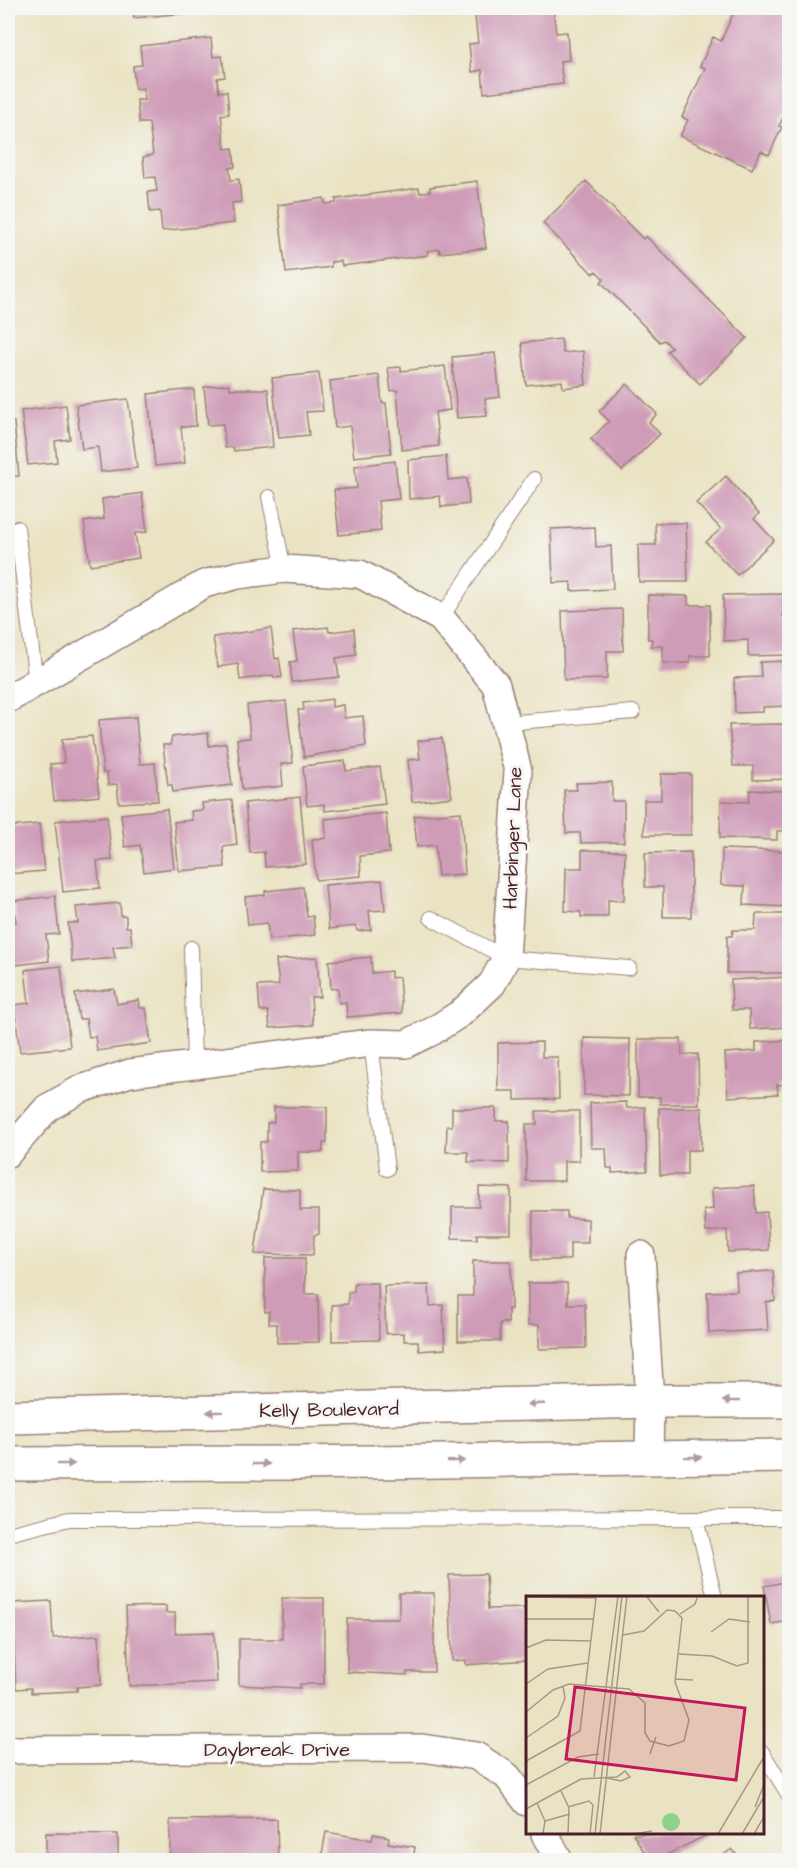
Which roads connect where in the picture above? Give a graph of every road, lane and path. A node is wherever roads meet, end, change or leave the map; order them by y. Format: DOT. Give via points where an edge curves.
graph roads {
  1 [pos="534,479"];
  2 [pos="269,497"];
  3 [pos="17,528"];
  4 [pos="284,569"];
  5 [pos="441,618"];
  6 [pos="36,683"];
  7 [pos="8,699"];
  8 [pos="633,712"];
  9 [pos="506,723"];
  10 [pos="431,918"];
  11 [pos="191,948"];
  12 [pos="506,958"];
  13 [pos="629,968"];
  14 [pos="372,1043"];
  15 [pos="194,1065"];
  16 [pos="8,1153"];
  17 [pos="387,1169"];
  18 [pos="641,1255"];
  19 [pos="650,1401"];
  20 [pos="789,1401"];
  21 [pos="8,1417"];
  22 [pos="789,1456"];
  23 [pos="649,1457"];
  24 [pos="8,1464"];
  25 [pos="696,1518"];
  26 [pos="789,1518"];
  27 [pos="8,1534"];
  28 [pos="715,1596"];
  29 [pos="8,1750"];
  30 [pos="764,1755"];
  31 [pos="789,1797"];
  32 [pos="526,1801"];
  33 [pos="546,1835"];
  34 [pos="559,1860"];
  1 -- 5 [label="lane"];
  2 -- 4 [label="lane"];
  3 -- 6 [label="lane"];
  4 -- 5 [label="street, Harbinger Lane" via="360,574"];
  4 -- 6 [label="street, Harbinger Lane" via="238,574 204,584"];
  5 -- 9 [label="street, Harbinger Lane" via="496,685"];
  6 -- 7 [label="street, Harbinger Lane"];
  8 -- 9 [label="lane"];
  9 -- 12 [label="street, Harbinger Lane" via="518,771"];
  10 -- 12 [label="lane"];
  11 -- 15 [label="lane"];
  12 -- 13 [label="lane"];
  12 -- 14 [label="street, Harbinger Lane" via="492,984 461,1013 433,1031 406,1044"];
  14 -- 15 [label="street, Harbinger Lane"];
  14 -- 17 [label="lane"];
  15 -- 16 [label="street, Harbinger Lane" via="130,1073 81,1089 47,1108"];
  18 -- 19 [label="street"];
  20 -- 19 [label="main road, Kelly Boulevard, one-way"];
  19 -- 21 [label="main road, Kelly Boulevard, one-way"];
  19 -- 23 [label="street"];
  23 -- 22 [label="main road, one-way"];
  24 -- 23 [label="main road, one-way"];
  25 -- 26 [label="lane"];
  25 -- 27 [label="lane" via="69,1519"];
  25 -- 28 [label="lane"];
  29 -- 32 [label="street, Daybreak Drive" via="423,1748 476,1756 507,1776"];
  30 -- 31 [label="lane"];
  33 -- 34 [label="street"];
}
